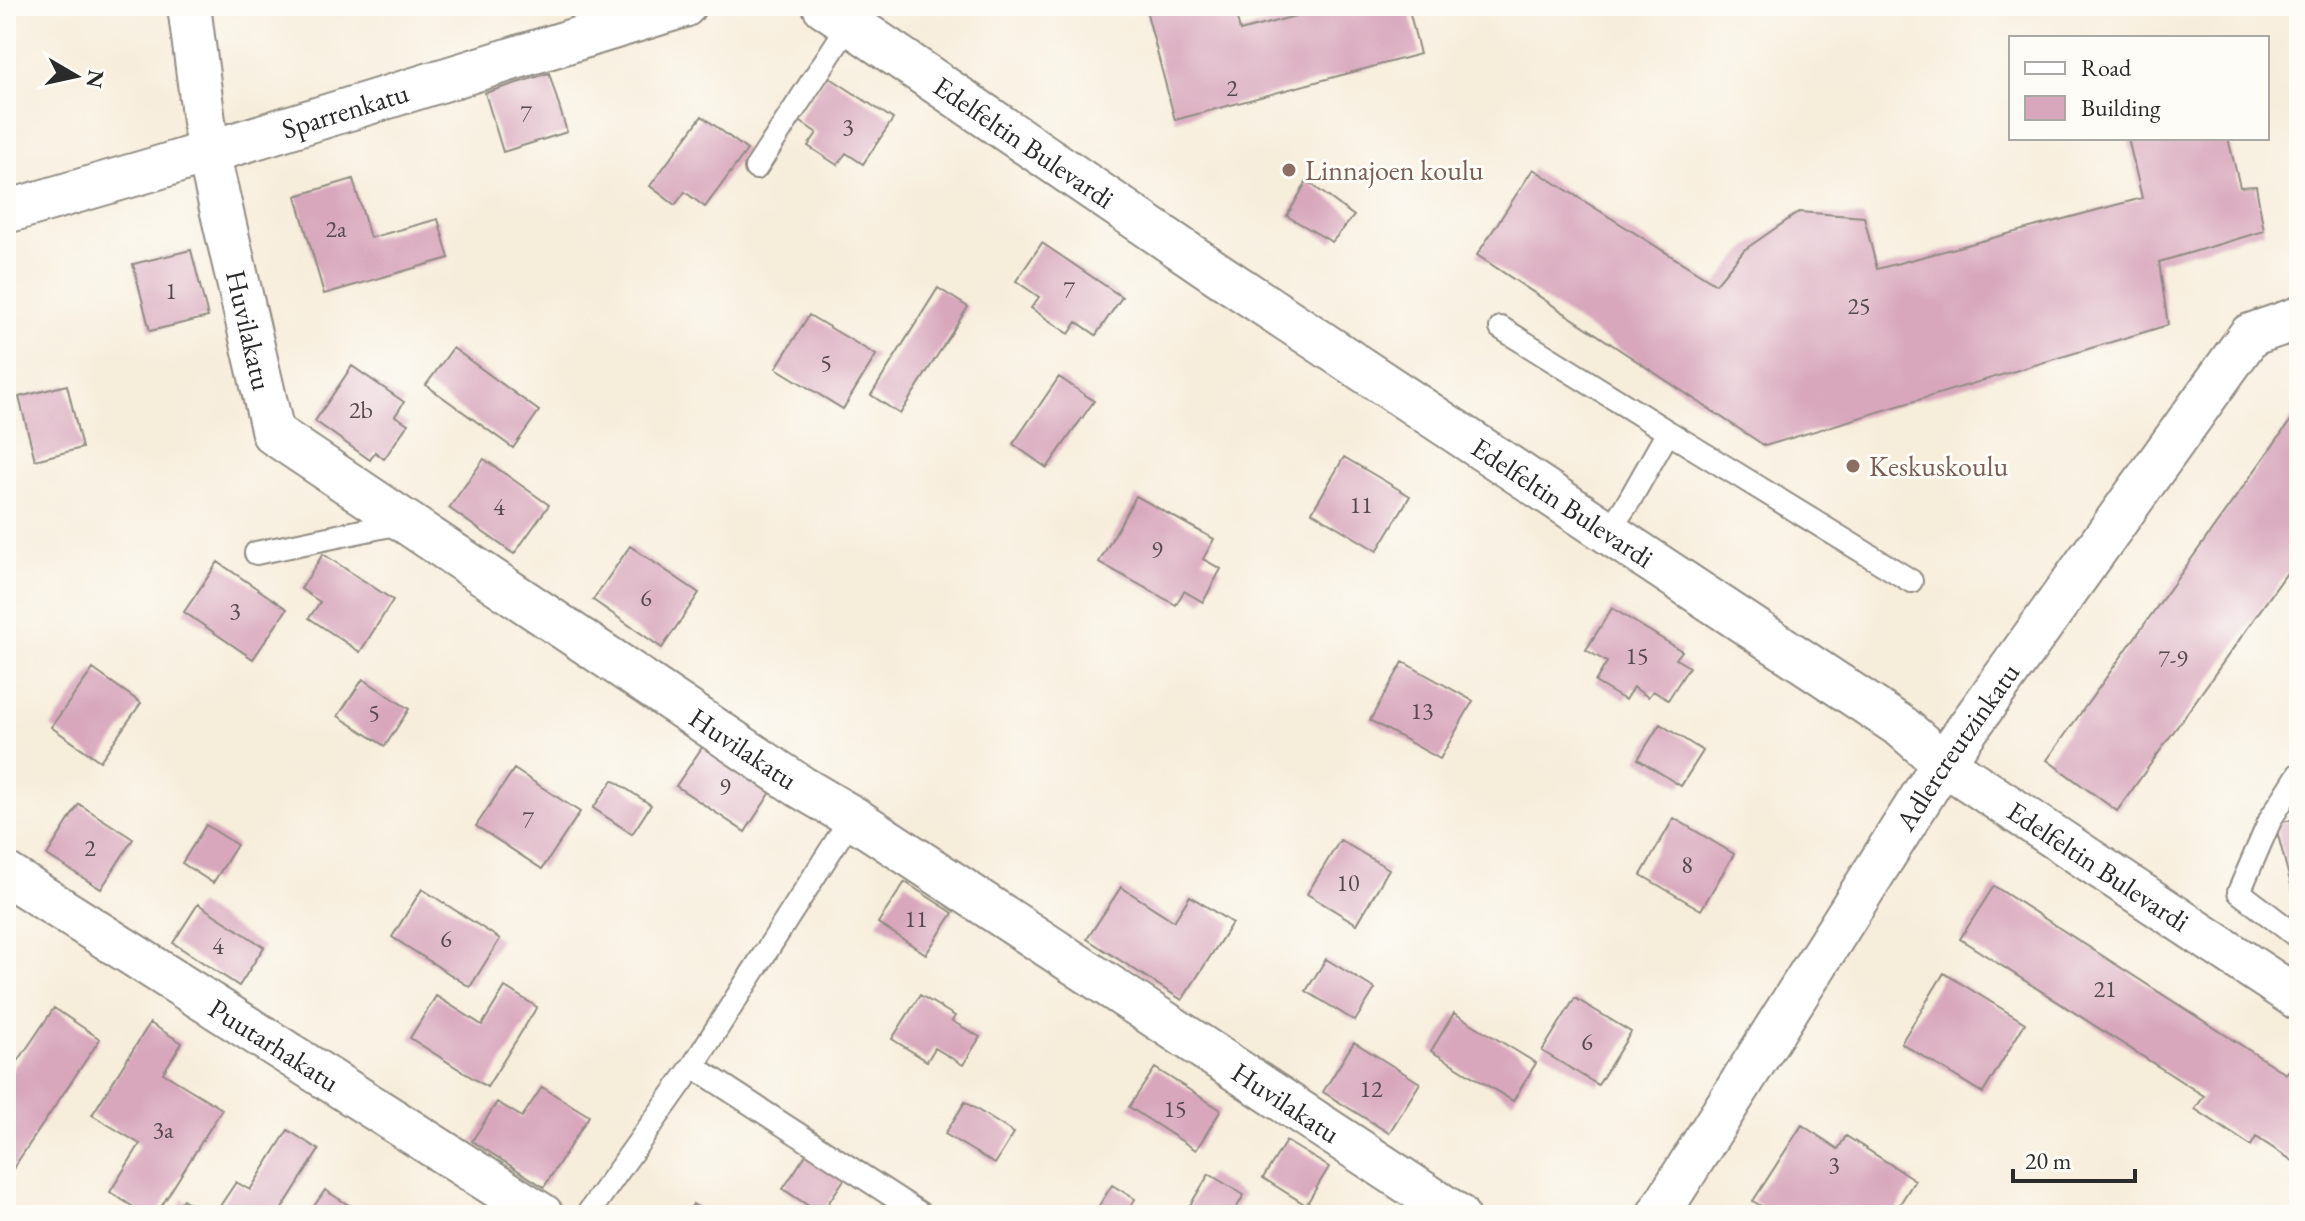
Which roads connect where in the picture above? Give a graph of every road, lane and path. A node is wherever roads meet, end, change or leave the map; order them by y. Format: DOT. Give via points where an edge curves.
graph roads {
  1 [pos="189,6"];
  2 [pos="684,6"];
  3 [pos="837,15"];
  4 [pos="208,152"];
  5 [pos="756,168"];
  6 [pos="6,212"];
  7 [pos="2299,318"];
  8 [pos="1501,328"];
  9 [pos="1668,432"];
  10 [pos="406,522"];
  11 [pos="1608,532"];
  12 [pos="256,553"];
  13 [pos="1911,581"];
  14 [pos="1943,763"];
  15 [pos="2299,774"];
  16 [pos="852,817"];
  17 [pos="6,874"];
  18 [pos="2299,938"];
  19 [pos="2299,999"];
  20 [pos="693,1066"];
  21 [pos="542,1215"];
  22 [pos="587,1215"];
  23 [pos="922,1215"];
  24 [pos="1457,1215"];
  25 [pos="1658,1215"];
  1 -- 4 [label="street, Huvilakatu"];
  2 -- 4 [label="street, Sparrenkatu"];
  3 -- 5 [label="lane"];
  3 -- 11 [label="street, Edelfeltin Bulevardi"];
  4 -- 6 [label="street, Sparrenkatu"];
  4 -- 10 [label="street, Huvilakatu" via="273,433"];
  7 -- 14 [label="street, Adlercreutzinkatu" via="2250,335"];
  8 -- 9 [label="lane"];
  9 -- 11 [label="lane"];
  9 -- 13 [label="lane"];
  10 -- 12 [label="lane"];
  10 -- 16 [label="street, Huvilakatu"];
  11 -- 14 [label="street, Edelfeltin Bulevardi" via="1902,727"];
  14 -- 19 [label="street, Edelfeltin Bulevardi"];
  14 -- 25 [label="street, Adlercreutzinkatu"];
  15 -- 18 [label="lane" via="2271,818 2239,892"];
  16 -- 20 [label="lane"];
  16 -- 24 [label="street, Huvilakatu"];
  17 -- 21 [label="street, Puutarhakatu"];
  20 -- 22 [label="lane"];
  20 -- 23 [label="lane"];
}
